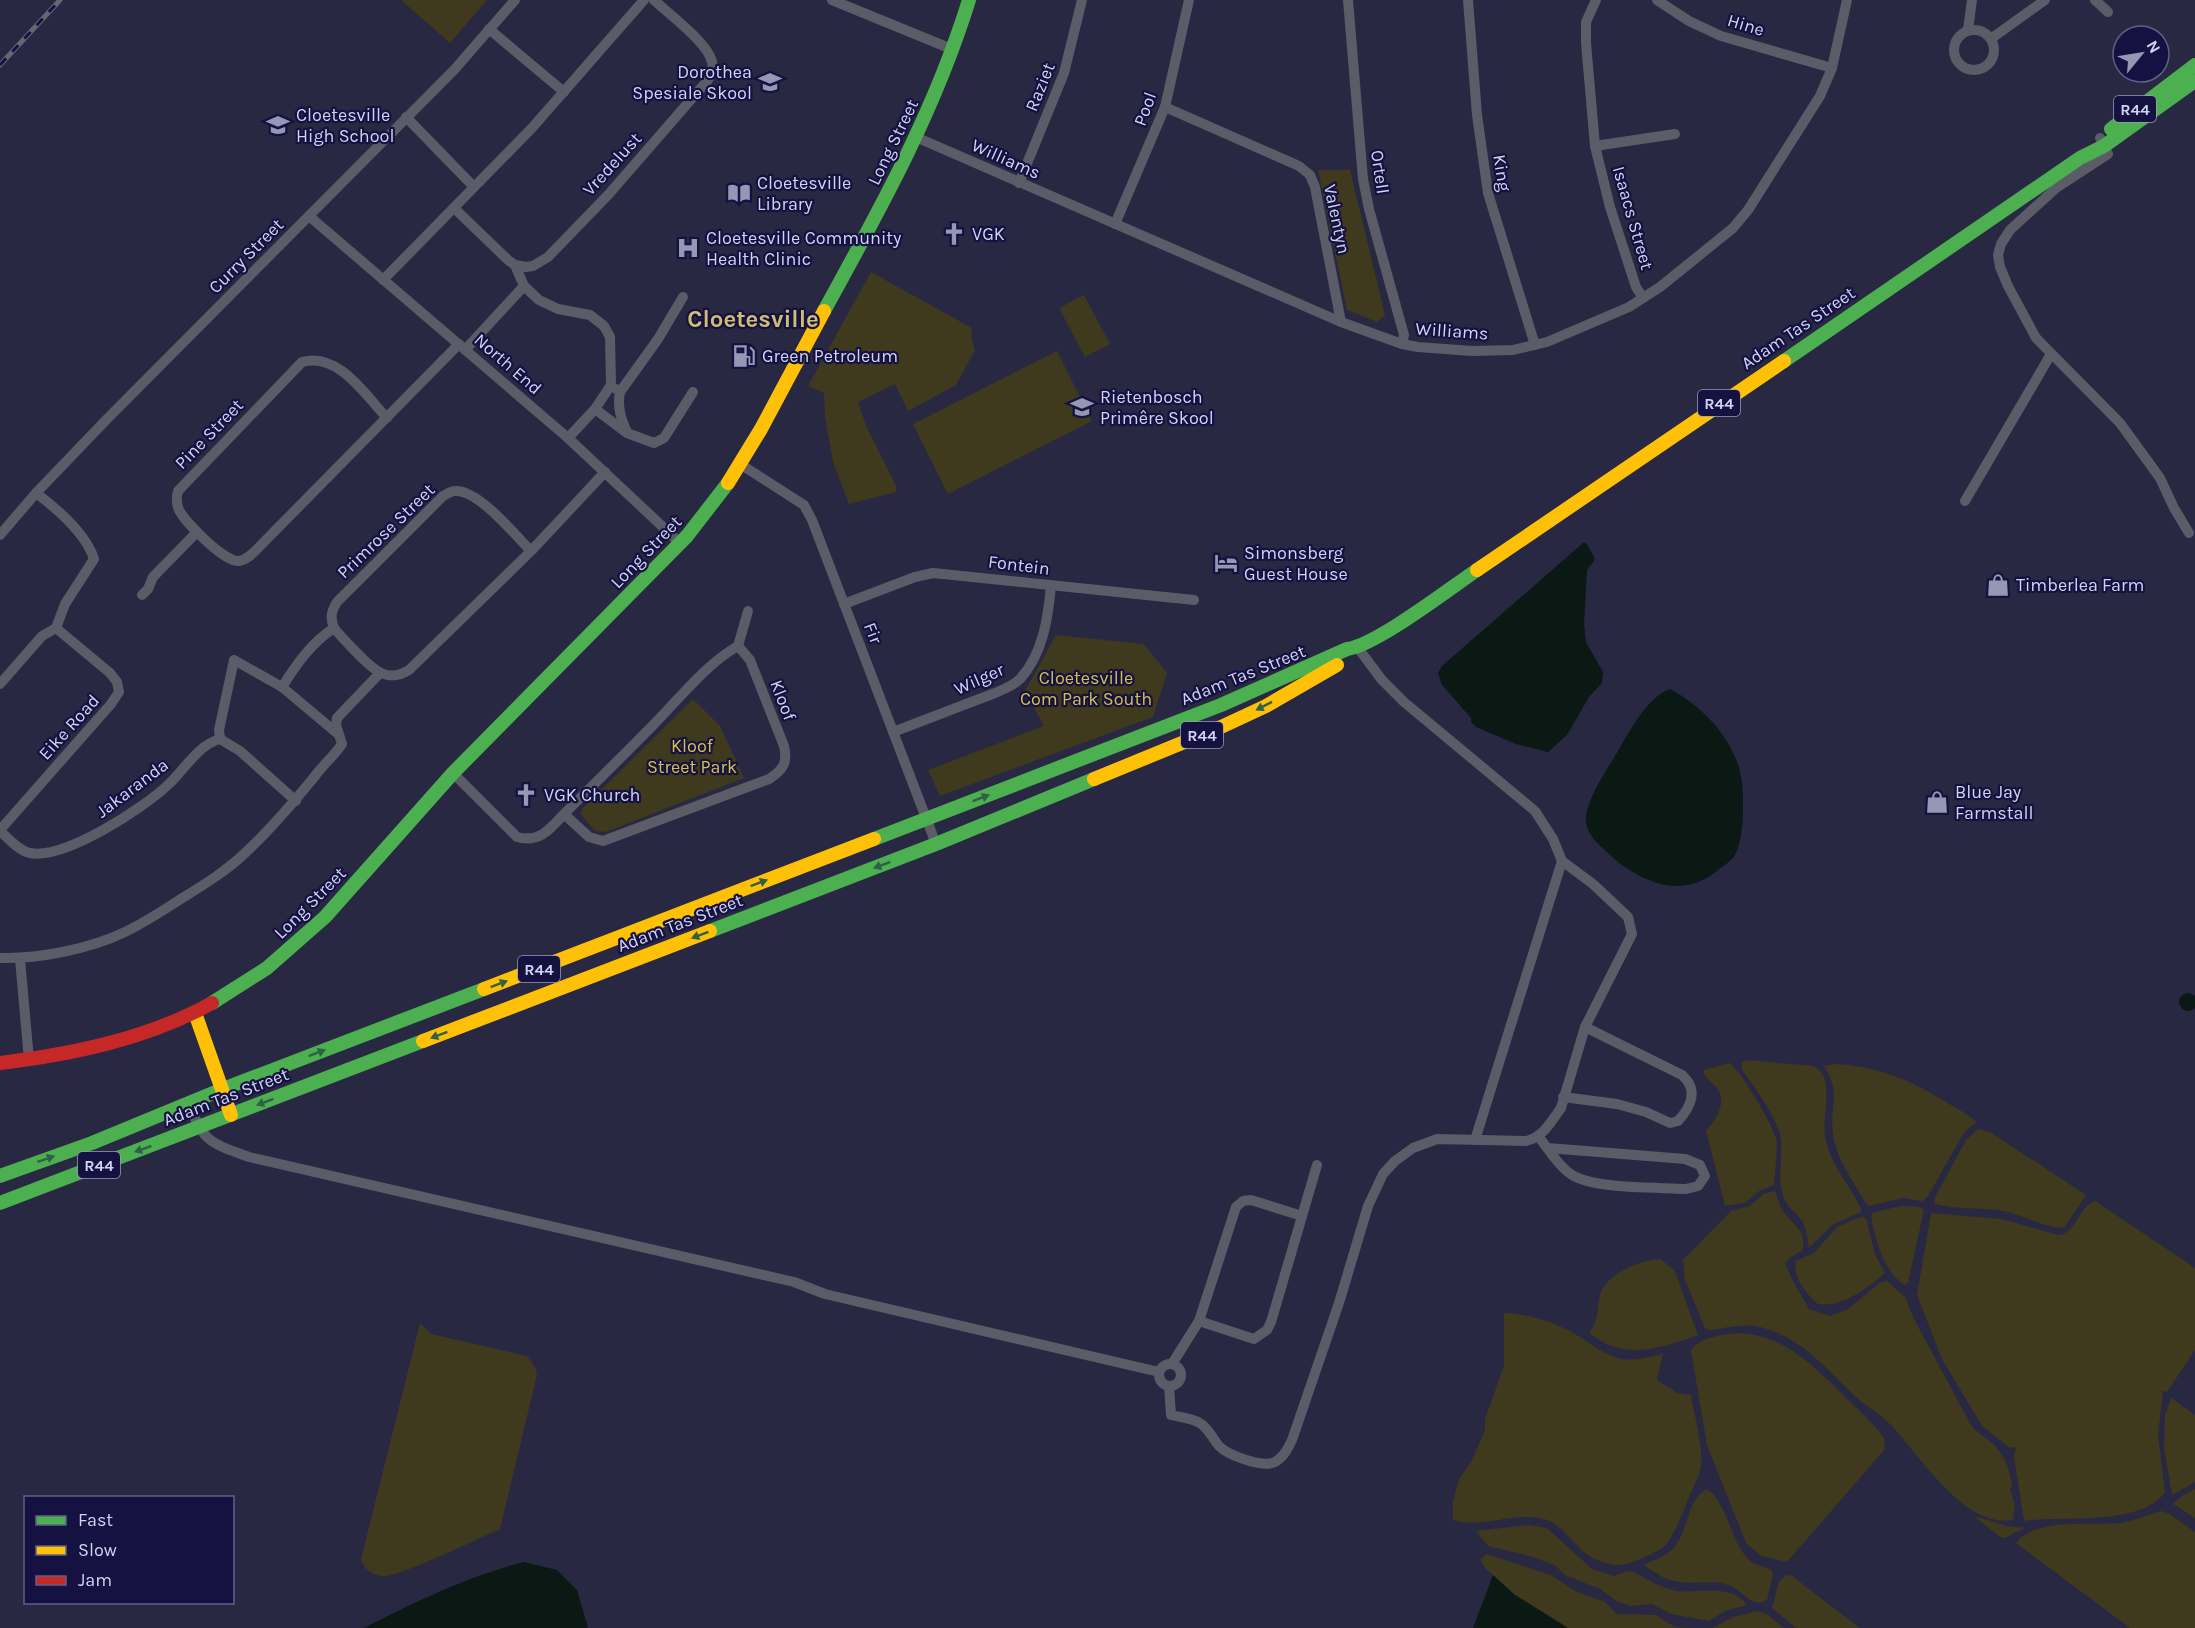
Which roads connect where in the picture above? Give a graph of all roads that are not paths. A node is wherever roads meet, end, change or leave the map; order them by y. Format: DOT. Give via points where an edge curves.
graph roads {
  1 [pos="515,0"];
  2 [pos="644,0"];
  3 [pos="654,0"];
  4 [pos="832,0"];
  5 [pos="969,0"];
  6 [pos="1082,0"];
  7 [pos="1189,0"];
  8 [pos="1348,0"];
  9 [pos="1468,0"];
  10 [pos="1596,0"];
  11 [pos="1657,0"];
  12 [pos="1847,0"];
  13 [pos="1972,0"];
  14 [pos="2045,0"];
  15 [pos="2095,0"];
  16 [pos="2108,12"];
  17 [pos="489,29"];
  18 [pos="1968,30"];
  19 [pos="1992,38"];
  20 [pos="954,50"];
  21 [pos="2195,64"];
  22 [pos="1832,68"];
  23 [pos="2195,81"];
  24 [pos="564,92"];
  25 [pos="1165,107"];
  26 [pos="406,117"];
  27 [pos="1675,134"];
  28 [pos="918,138"];
  29 [pos="2102,142"];
  30 [pos="1596,146"];
  31 [pos="1019,183"];
  32 [pos="474,187"];
  33 [pos="454,208"];
  34 [pos="309,216"];
  35 [pos="1115,224"];
  36 [pos="515,265"];
  37 [pos="383,280"];
  38 [pos="524,286"];
  39 [pos="683,297"];
  40 [pos="1643,298"];
  41 [pos="1341,322"];
  42 [pos="1402,344"];
  43 [pos="1535,345"];
  44 [pos="462,347"];
  45 [pos="2051,354"];
  46 [pos="611,385"];
  47 [pos="620,392"];
  48 [pos="693,392"];
  49 [pos="595,409"];
  50 [pos="387,418"];
  51 [pos="627,433"];
  52 [pos="568,438"];
  53 [pos="740,464"];
  54 [pos="605,472"];
  55 [pos="36,493"];
  56 [pos="1965,501"];
  57 [pos="197,532"];
  58 [pos="2189,533"];
  59 [pos="0,535"];
  60 [pos="680,543"];
  61 [pos="531,550"];
  62 [pos="1051,586"];
  63 [pos="142,595"];
  64 [pos="1194,600"];
  65 [pos="844,604"];
  66 [pos="748,611"];
  67 [pos="56,628"];
  68 [pos="334,628"];
  69 [pos="738,646"];
  70 [pos="1358,648"];
  71 [pos="379,674"];
  72 [pos="0,684"];
  73 [pos="282,687"];
  74 [pos="892,732"];
  75 [pos="338,734"];
  76 [pos="220,739"];
  77 [pos="453,773"];
  78 [pos="296,801"];
  79 [pos="564,814"];
  80 [pos="926,818"];
  81 [pos="0,831"];
  82 [pos="936,844"];
  83 [pos="1562,861"];
  84 [pos="0,958"];
  85 [pos="20,959"];
  86 [pos="195,1013"];
  87 [pos="1586,1027"];
  88 [pos="29,1060"];
  89 [pos="0,1063"];
  90 [pos="223,1089"];
  91 [pos="1563,1097"];
  92 [pos="189,1103"];
  93 [pos="231,1115"];
  94 [pos="198,1128"];
  95 [pos="1538,1136"];
  96 [pos="1475,1140"];
  97 [pos="1548,1148"];
  98 [pos="1317,1165"];
  99 [pos="0,1176"];
  100 [pos="0,1203"];
  101 [pos="1302,1216"];
  102 [pos="1199,1321"];
  103 [pos="1172,1364"];
  104 [pos="1159,1372"];
  105 [pos="1169,1386"];
  1 -- 17 [label="street, Curry Street"];
  2 -- 24 [label="street"];
  3 -- 36 [label="street, Vredelust" via="701,43 712,61 708,80 548,257 533,266"];
  4 -- 20 [label="street"];
  5 -- 20 [label="main road, Long Street"];
  6 -- 31 [label="street, Raziet" via="1064,73"];
  7 -- 25 [label="street, Pool"];
  8 -- 42 [label="street, Ortell" via="1363,178 1404,335"];
  9 -- 43 [label="street, King" via="1488,194"];
  10 -- 30 [label="street, Isaacs Street" via="1586,22 1586,43"];
  11 -- 22 [label="street, Hine" via="1721,36"];
  12 -- 22 [label="street, Williams"];
  13 -- 18 [label="street"];
  14 -- 19 [label="street"];
  15 -- 16 [label="street"];
  17 -- 24 [label="street"];
  17 -- 26 [label="street, Curry Street"];
  18 -- 19 [label="street" via="1981,31"];
  18 -- 19 [label="street" via="1957,38 1953,51 1959,64 1970,70 1983,68 1992,59"];
  20 -- 28 [label="main road, Long Street"];
  21 -- 29 [label="main road, Adam Tas Street / R44" via="2144,102"];
  22 -- 40 [label="street, Williams" via="1820,96 1748,210 1733,228"];
  23 -- 29 [label="main road, Adam Tas Street / R44"];
  24 -- 32 [label="street"];
  25 -- 35 [label="street, Pool"];
  25 -- 41 [label="street, Valentyn" via="1262,148 1310,175"];
  26 -- 32 [label="street"];
  26 -- 34 [label="street, Curry Street"];
  27 -- 30 [label="street, Isaacs Street"];
  28 -- 31 [label="street, Williams"];
  28 -- 53 [label="main road, Long Street"];
  29 -- 45 [label="street" via="2108,154 2038,203 2010,230 1998,255 2016,301 2036,338"];
  29 -- 70 [label="main road, Adam Tas Street / R44"];
  30 -- 40 [label="street, Isaacs Street" via="1610,207"];
  31 -- 35 [label="street, Williams"];
  32 -- 33 [label="street"];
  33 -- 36 [label="street"];
  33 -- 37 [label="street"];
  34 -- 37 [label="street, North End"];
  34 -- 55 [label="street, Curry Street"];
  35 -- 41 [label="street, Williams"];
  36 -- 38 [label="street"];
  37 -- 44 [label="street, North End"];
  38 -- 44 [label="street, Pine Street"];
  38 -- 46 [label="street" via="548,306 590,315 604,326 610,337"];
  39 -- 47 [label="street"];
  40 -- 43 [label="street, Williams" via="1617,314"];
  41 -- 42 [label="street, Williams"];
  42 -- 43 [label="street, Williams" via="1472,351"];
  44 -- 50 [label="street, Pine Street"];
  44 -- 52 [label="street, North End"];
  45 -- 56 [label="street"];
  45 -- 58 [label="street" via="2130,436 2160,478"];
  46 -- 47 [label="street"];
  46 -- 49 [label="street"];
  47 -- 51 [label="street" via="618,403"];
  48 -- 51 [label="street" via="658,442"];
  49 -- 51 [label="street"];
  49 -- 52 [label="street"];
  50 -- 57 [label="street, Pine Street" via="249,556 230,560"];
  50 -- 57 [label="street, Pine Street" via="336,366 317,359 302,362 178,491 178,508"];
  52 -- 54 [label="street, North End"];
  53 -- 60 [label="main road, Long Street"];
  53 -- 65 [label="street, Fir" via="804,505"];
  54 -- 60 [label="street, North End"];
  54 -- 61 [label="street"];
  55 -- 59 [label="street, Curry Street"];
  55 -- 67 [label="street" via="65,518 94,559 65,604"];
  57 -- 63 [label="street" via="153,577"];
  60 -- 77 [label="main road, Long Street"];
  61 -- 68 [label="street, Primrose Street" via="479,499 454,491 443,496 337,602 331,618"];
  61 -- 71 [label="street" via="409,670 392,676"];
  62 -- 64 [label="street, Fontein"];
  62 -- 65 [label="street, Fontein" via="933,573"];
  62 -- 74 [label="street, Wilger" via="1039,646 1020,678 995,693"];
  65 -- 74 [label="street, Fir"];
  66 -- 69 [label="street"];
  67 -- 72 [label="street" via="42,636"];
  67 -- 81 [label="street, Eike Road" via="110,673 119,692"];
  68 -- 71 [label="street"];
  68 -- 73 [label="street" via="297,663"];
  69 -- 79 [label="street" via="724,653"];
  69 -- 79 [label="street, Kloof" via="750,660 784,746 786,760 779,773 603,841 589,837"];
  80 -- 70 [label="main road, Adam Tas Street / R44, one-way" via="1259,690 1347,649"];
  70 -- 82 [label="main road, Adam Tas Street / R44, one-way" via="1353,655 1266,706 1221,727"];
  70 -- 83 [label="street" via="1404,702 1535,811 1553,838"];
  71 -- 75 [label="street" via="337,718"];
  73 -- 75 [label="street"];
  73 -- 76 [label="street" via="234,660"];
  74 -- 80 [label="street, Fir"];
  75 -- 78 [label="street" via="342,744 339,749"];
  76 -- 78 [label="street"];
  76 -- 81 [label="street, Jakaranda" via="208,742 165,788 78,843 29,853"];
  77 -- 79 [label="street" via="517,837 535,839"];
  77 -- 86 [label="main road, Long Street" via="326,917 273,964"];
  78 -- 85 [label="street" via="230,866 147,921 86,946"];
  80 -- 82 [label="street, Fir"];
  90 -- 80 [label="main road, Adam Tas Street / R44, one-way"];
  82 -- 93 [label="main road, Adam Tas Street / R44, one-way"];
  83 -- 87 [label="street" via="1593,884 1628,917 1631,926 1629,944"];
  83 -- 96 [label="street"];
  84 -- 85 [label="street"];
  85 -- 88 [label="street"];
  86 -- 88 [label="main road, Long Street" via="101,1047"];
  86 -- 90 [label="main road"];
  87 -- 91 [label="street"];
  87 -- 91 [label="street" via="1682,1075 1691,1086 1691,1101 1678,1121 1670,1123 1631,1108"];
  88 -- 89 [label="main road, Long Street"];
  90 -- 92 [label="main road, Adam Tas Street / R44"];
  90 -- 93 [label="main road"];
  91 -- 95 [label="street" via="1561,1108"];
  92 -- 94 [label="street"];
  99 -- 92 [label="main road, Adam Tas Street / R44, one-way"];
  93 -- 94 [label="main road, Adam Tas Street / R44"];
  94 -- 100 [label="main road, Adam Tas Street / R44, one-way"];
  94 -- 104 [label="street" via="219,1147 249,1157 794,1282 825,1294"];
  95 -- 96 [label="street" via="1526,1141"];
  95 -- 97 [label="street"];
  96 -- 105 [label="street" via="1437,1139 1413,1148 1383,1174 1368,1206 1292,1440 1279,1460 1265,1464 1238,1457 1221,1448 1200,1422 1171,1415"];
  97 -- 97 [label="street" via="1567,1172 1591,1183 1686,1189 1698,1186 1705,1176 1700,1165 1685,1159"];
  98 -- 101 [label="street"];
  101 -- 102 [label="street" via="1251,1200 1236,1207"];
  101 -- 102 [label="street" via="1267,1330 1254,1339"];
  102 -- 103 [label="street"];
  103 -- 104 [label="street" via="1164,1365"];
  103 -- 105 [label="street" via="1179,1369 1180,1377"];
  104 -- 105 [label="street" via="1160,1379"];
}
